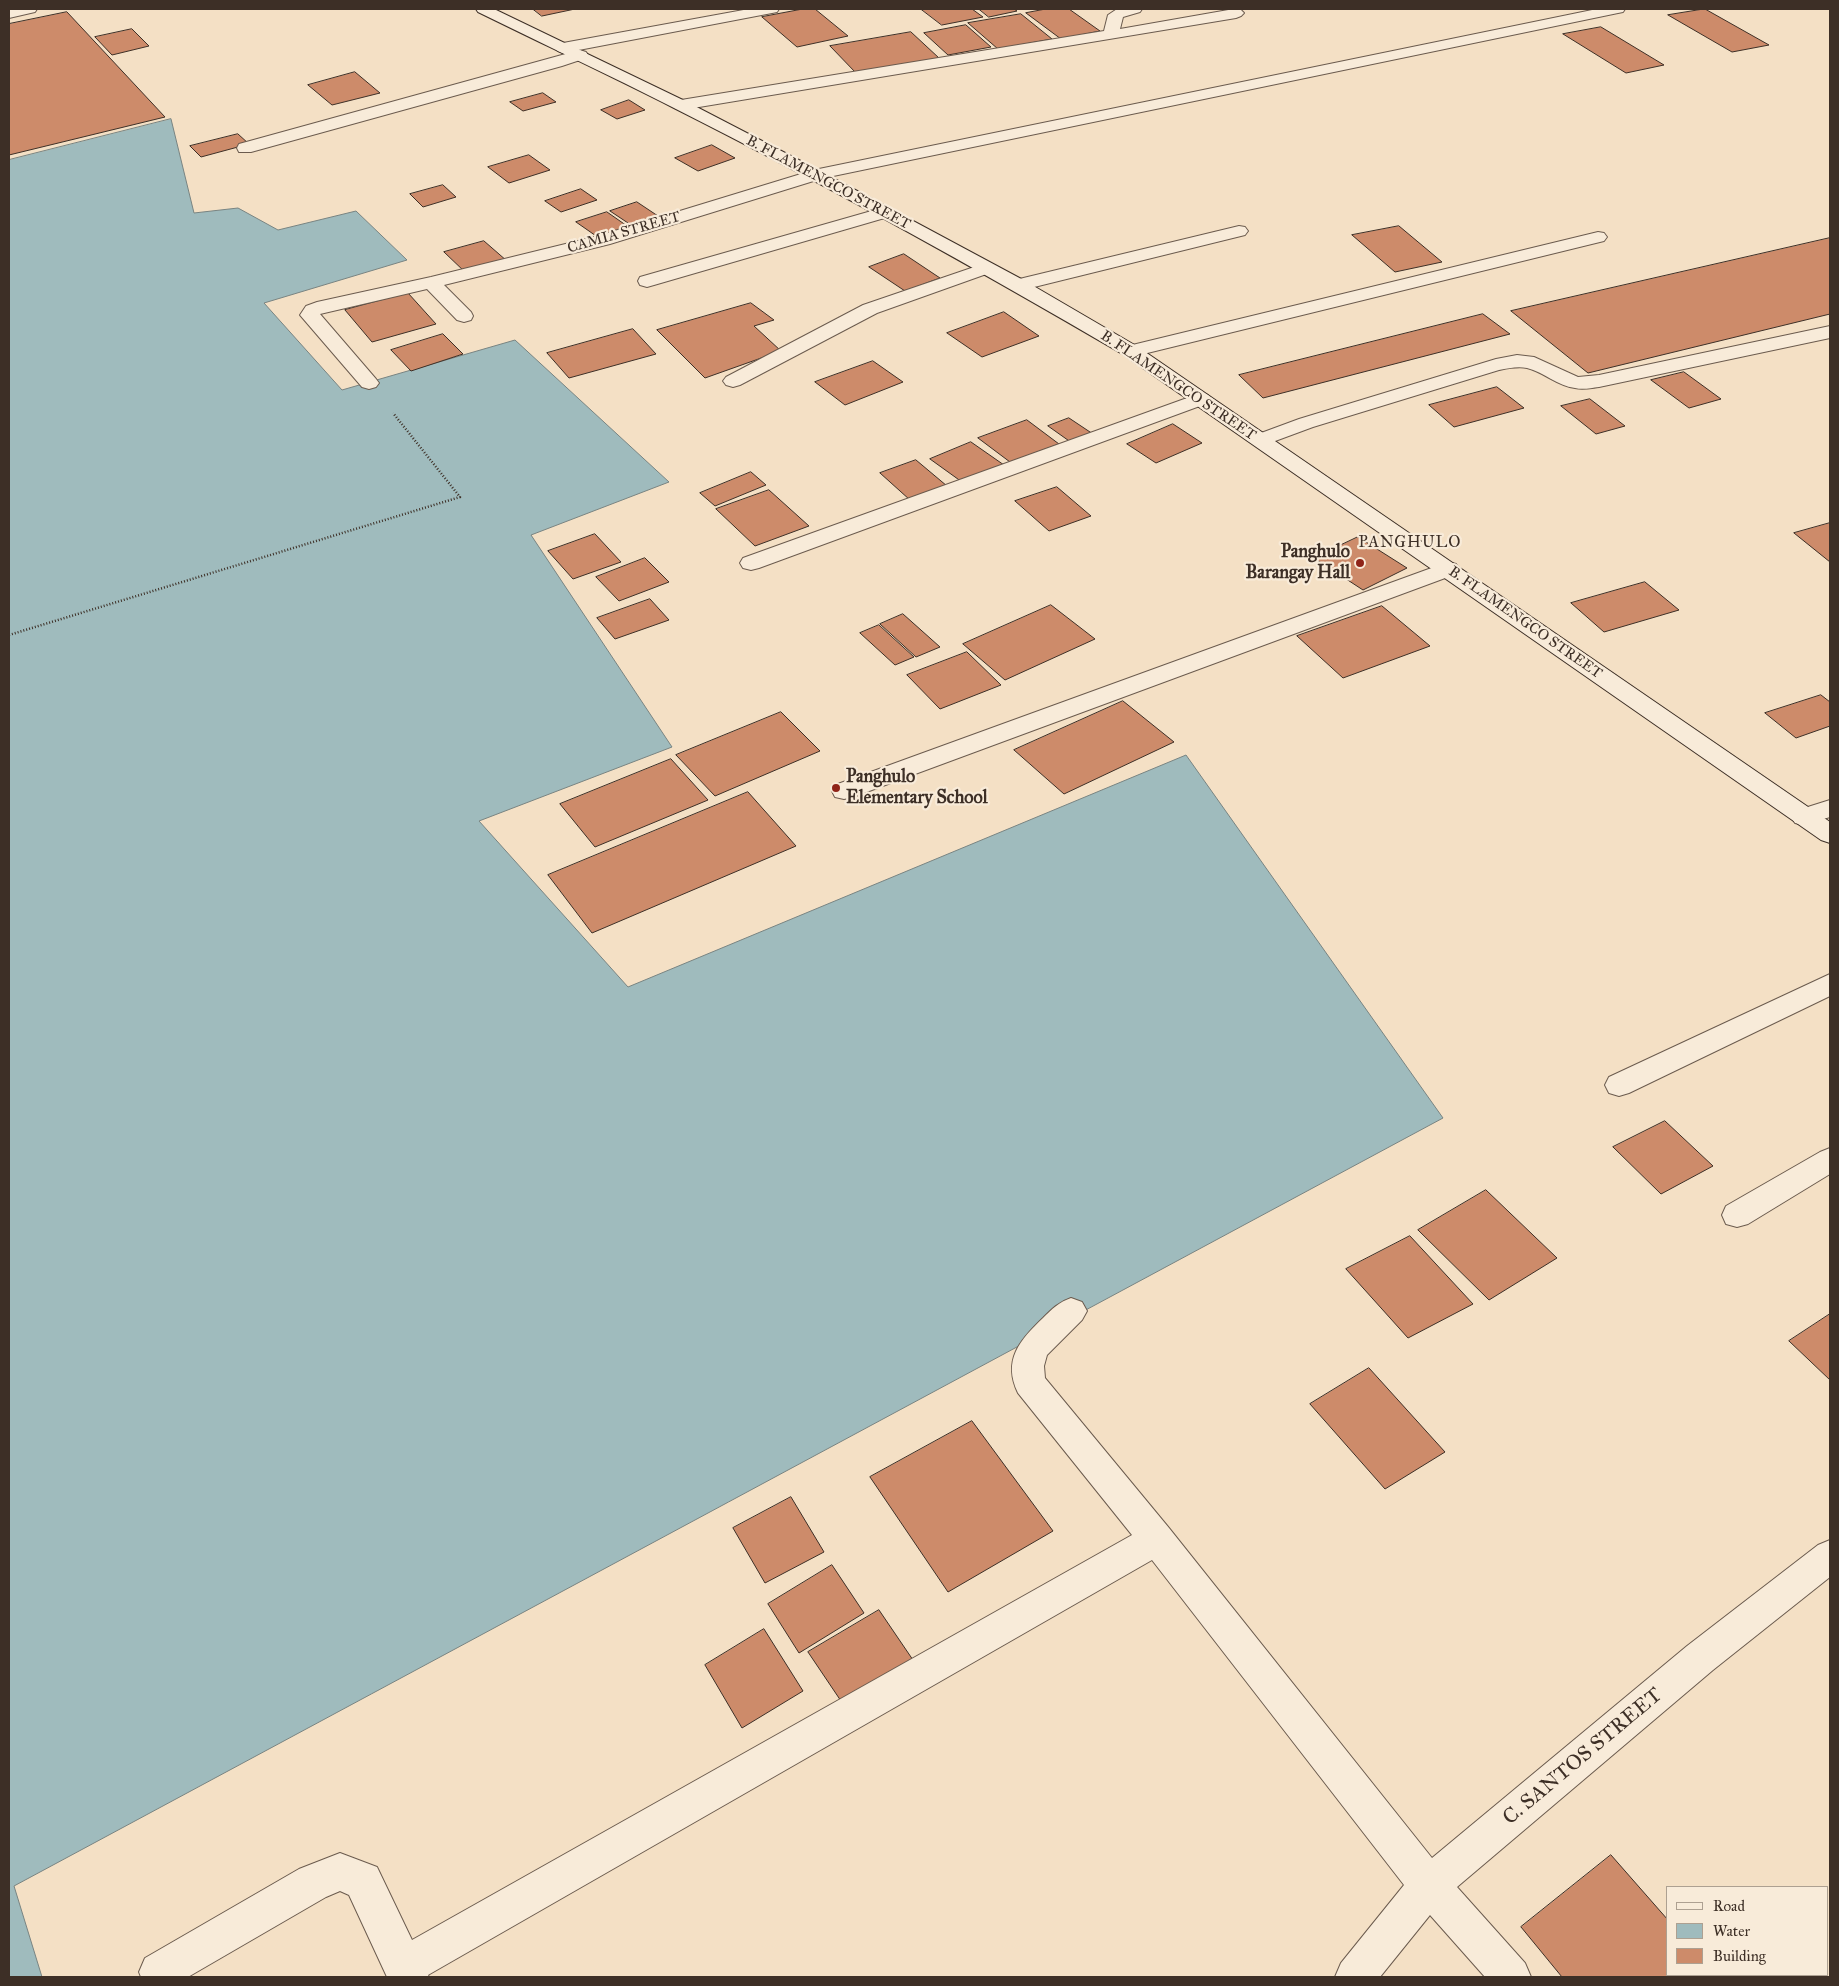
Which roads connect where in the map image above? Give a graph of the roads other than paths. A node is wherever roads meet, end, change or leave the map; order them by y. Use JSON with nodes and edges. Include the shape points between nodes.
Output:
{"nodes":[{"id":1,"x":30,"y":9,"type":"edge"},
{"id":2,"x":483,"y":9,"type":"edge"},
{"id":3,"x":772,"y":9,"type":"edge"},
{"id":4,"x":1135,"y":9,"type":"edge"},
{"id":5,"x":1618,"y":9,"type":"edge"},
{"id":6,"x":1236,"y":12,"type":"dead end"},
{"id":7,"x":9,"y":14,"type":"edge"},
{"id":8,"x":1112,"y":34,"type":"junction"},
{"id":9,"x":572,"y":52,"type":"junction"},
{"id":10,"x":681,"y":105,"type":"junction"},
{"id":11,"x":245,"y":148,"type":"dead end"},
{"id":12,"x":814,"y":175,"type":"junction"},
{"id":13,"x":882,"y":213,"type":"junction"},
{"id":14,"x":1239,"y":231,"type":"dead end"},
{"id":15,"x":1598,"y":237,"type":"dead end"},
{"id":16,"x":986,"y":268,"type":"junction"},
{"id":17,"x":647,"y":281,"type":"dead end"},
{"id":18,"x":431,"y":283,"type":"junction"},
{"id":19,"x":1018,"y":285,"type":"junction"},
{"id":20,"x":464,"y":316,"type":"dead end"},
{"id":21,"x":1830,"y":332,"type":"edge"},
{"id":22,"x":1131,"y":351,"type":"junction"},
{"id":23,"x":733,"y":381,"type":"dead end"},
{"id":24,"x":369,"y":383,"type":"road end"},
{"id":25,"x":1201,"y":399,"type":"junction"},
{"id":26,"x":1260,"y":440,"type":"junction"},
{"id":27,"x":751,"y":563,"type":"dead end"},
{"id":28,"x":1448,"y":569,"type":"junction"},
{"id":29,"x":844,"y":792,"type":"dead end"},
{"id":30,"x":1830,"y":808,"type":"edge"},
{"id":31,"x":1804,"y":817,"type":"junction"},
{"id":32,"x":1830,"y":834,"type":"edge"},
{"id":33,"x":1830,"y":984,"type":"edge"},
{"id":34,"x":1619,"y":1085,"type":"dead end"},
{"id":35,"x":1830,"y":1160,"type":"edge"},
{"id":36,"x":1737,"y":1215,"type":"dead end"},
{"id":37,"x":1071,"y":1311,"type":"dead end"},
{"id":38,"x":1157,"y":1539,"type":"junction"},
{"id":39,"x":1830,"y":1556,"type":"edge"},
{"id":40,"x":1429,"y":1885,"type":"junction"},
{"id":41,"x":159,"y":1972,"type":"dead end"},
{"id":42,"x":406,"y":1972,"type":"edge"},
{"id":43,"x":1355,"y":1977,"type":"edge"},
{"id":44,"x":1511,"y":1977,"type":"edge"}],
"edges":[{"from":1,"to":7,"type":"street"},
{"from":2,"to":9,"type":"street","name":"B. FLAMENGCO STREET"},
{"from":3,"to":9,"type":"street"},
{"from":4,"to":8,"type":"street","via":[[1116,15]]},
{"from":5,"to":12,"type":"street","name":"CAMIA STREET"},
{"from":6,"to":8,"type":"street"},
{"from":8,"to":10,"type":"street"},
{"from":9,"to":10,"type":"street","name":"B. FLAMENGCO STREET"},
{"from":9,"to":11,"type":"street","via":[[556,63]]},
{"from":10,"to":12,"type":"street","name":"B. FLAMENGCO STREET"},
{"from":12,"to":13,"type":"street","name":"B. FLAMENGCO STREET"},
{"from":12,"to":18,"type":"street","name":"CAMIA STREET","via":[[604,240]]},
{"from":13,"to":16,"type":"street","name":"B. FLAMENGCO STREET"},
{"from":13,"to":17,"type":"street"},
{"from":14,"to":19,"type":"street"},
{"from":15,"to":22,"type":"street"},
{"from":16,"to":19,"type":"street","name":"B. FLAMENGCO STREET"},
{"from":16,"to":23,"type":"street","via":[[870,309]]},
{"from":18,"to":20,"type":"street"},
{"from":18,"to":24,"type":"street","name":"CAMIA STREET","via":[[324,306],[309,315]]},
{"from":19,"to":22,"type":"street","name":"B. FLAMENGCO STREET"},
{"from":21,"to":26,"type":"street","via":[[1599,382],[1577,382],[1534,363],[1517,361],[1306,423]]},
{"from":22,"to":25,"type":"street","name":"B. FLAMENGCO STREET"},
{"from":25,"to":26,"type":"street","name":"B. FLAMENGCO STREET"},
{"from":25,"to":27,"type":"street"},
{"from":26,"to":28,"type":"street","name":"B. FLAMENGCO STREET"},
{"from":28,"to":29,"type":"street"},
{"from":28,"to":31,"type":"street","name":"B. FLAMENGCO STREET"},
{"from":30,"to":31,"type":"street"},
{"from":31,"to":32,"type":"street","name":"B. FLAMENGCO STREET"},
{"from":33,"to":34,"type":"street"},
{"from":35,"to":36,"type":"street"},
{"from":37,"to":38,"type":"street","via":[[1033,1348],[1028,1366],[1029,1383]]},
{"from":38,"to":40,"type":"street"},
{"from":38,"to":42,"type":"street"},
{"from":39,"to":40,"type":"street","name":"C. SANTOS STREET","via":[[1700,1658]]},
{"from":40,"to":43,"type":"street","name":"C. SANTOS STREET"},
{"from":40,"to":44,"type":"street"},
{"from":41,"to":42,"type":"street","via":[[313,1883],[340,1872],[363,1881]]}]}
